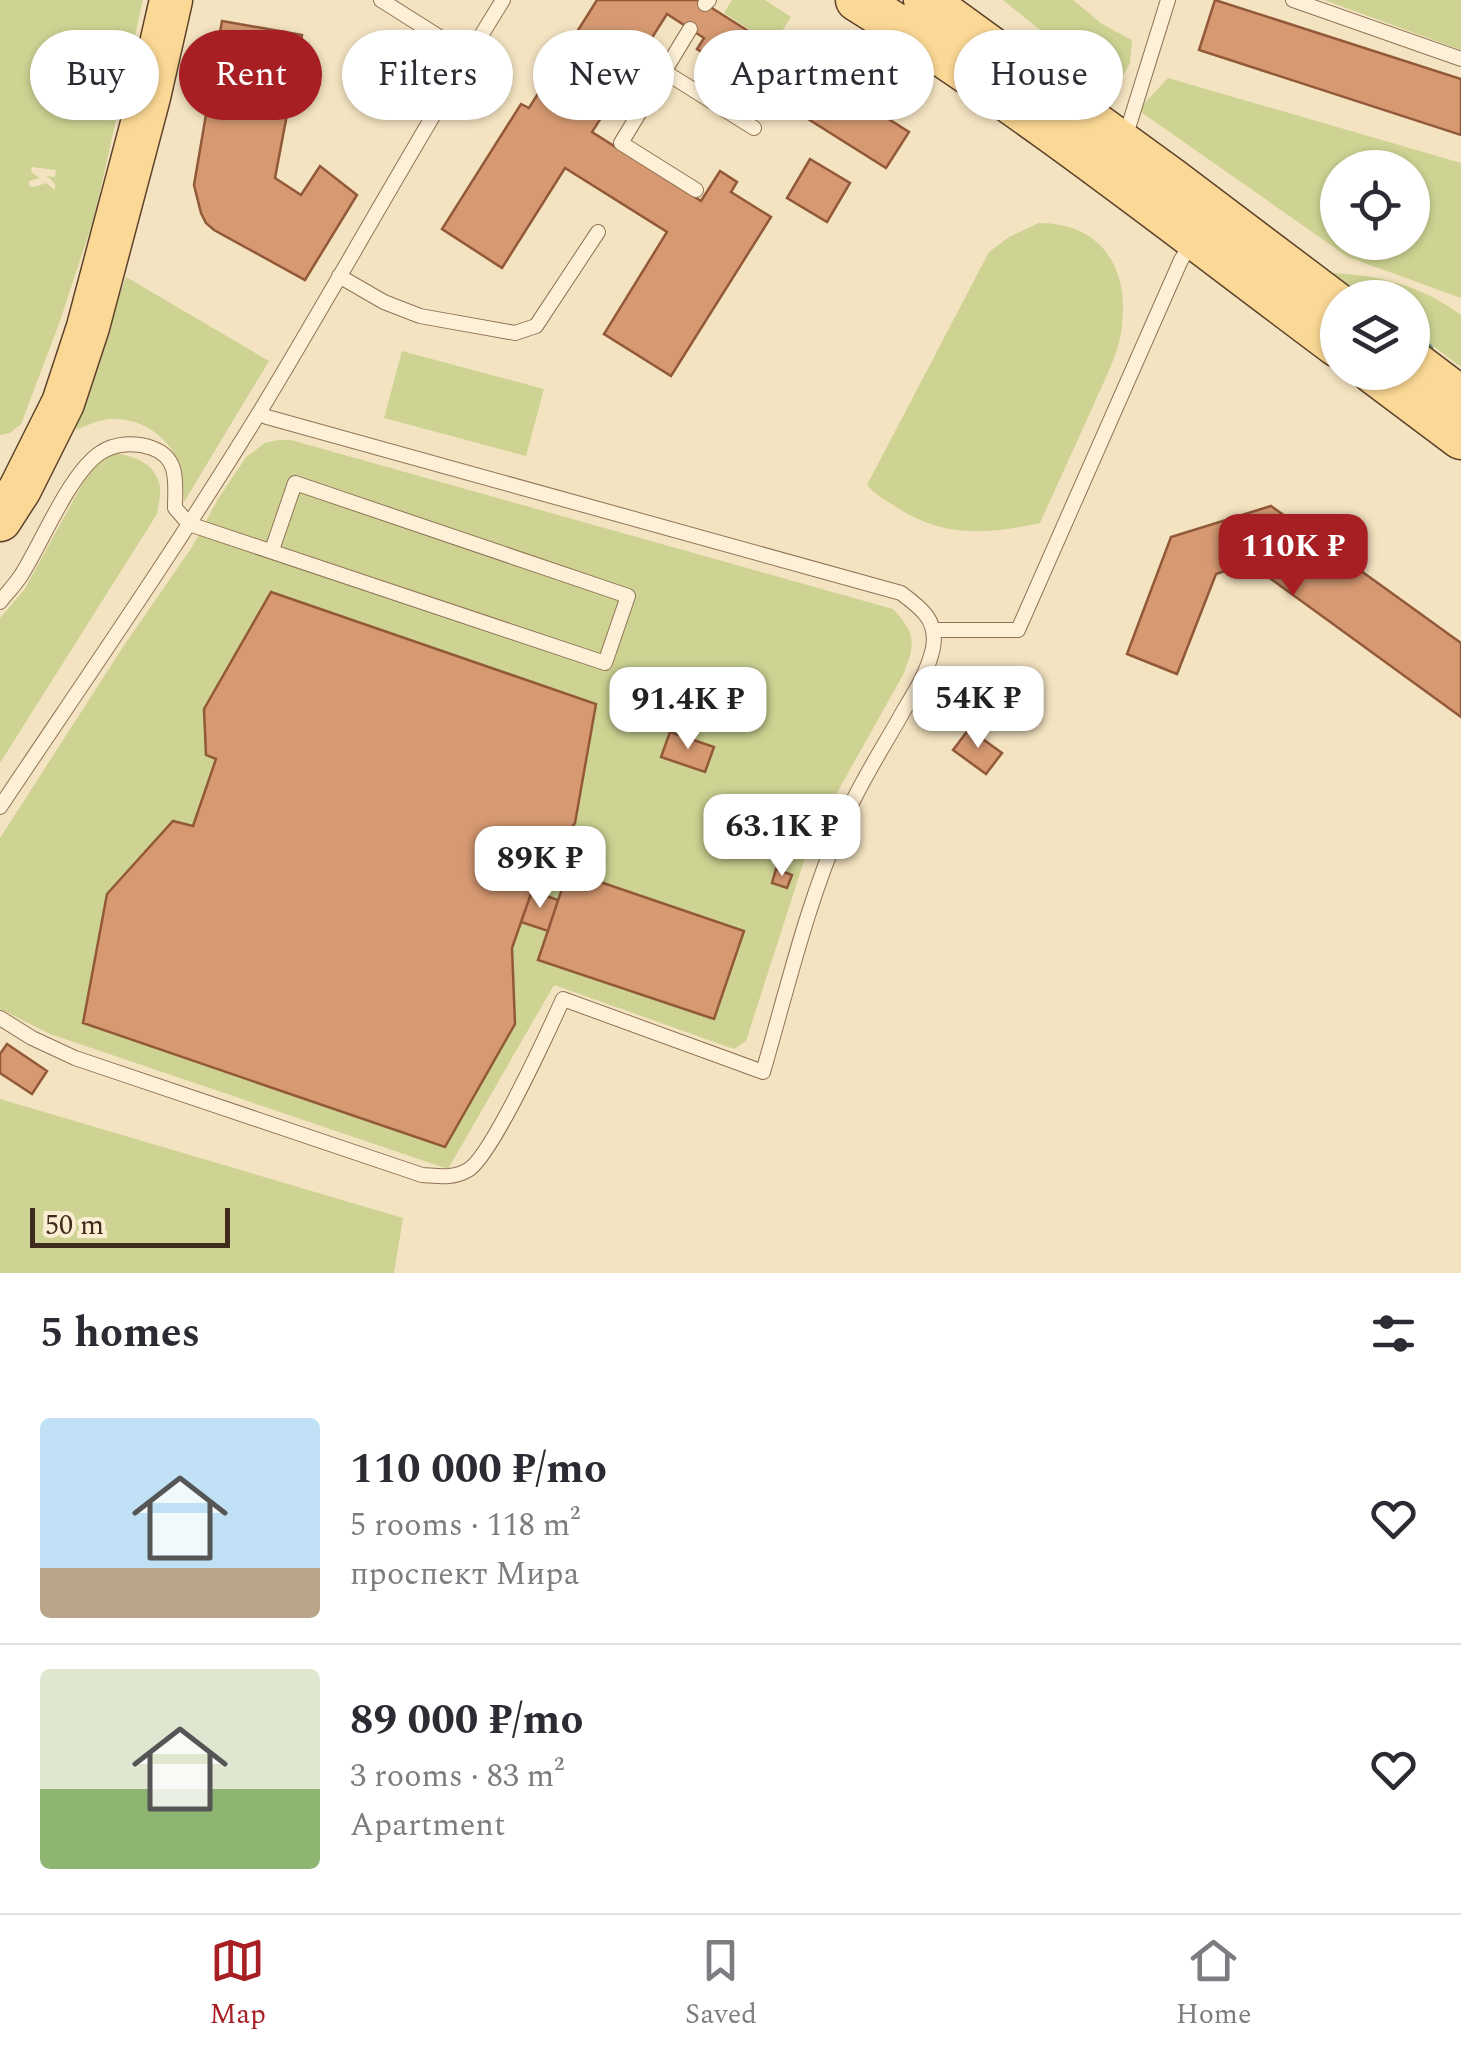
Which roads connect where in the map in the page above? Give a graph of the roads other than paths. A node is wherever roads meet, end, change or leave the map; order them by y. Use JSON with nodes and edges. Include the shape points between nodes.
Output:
{"nodes":[{"id":1,"x":155,"y":0,"type":"edge"},
{"id":2,"x":171,"y":0,"type":"edge"},
{"id":3,"x":381,"y":0,"type":"edge"},
{"id":4,"x":503,"y":0,"type":"edge"},
{"id":5,"x":857,"y":0,"type":"edge"},
{"id":6,"x":925,"y":0,"type":"edge"},
{"id":7,"x":1168,"y":0,"type":"edge"},
{"id":8,"x":1293,"y":0,"type":"edge"},
{"id":9,"x":690,"y":28,"type":"dead end"},
{"id":10,"x":428,"y":30,"type":"edge"},
{"id":11,"x":484,"y":30,"type":"edge"},
{"id":12,"x":674,"y":56,"type":"edge"},
{"id":13,"x":1461,"y":59,"type":"edge"},
{"id":14,"x":674,"y":78,"type":"edge"},
{"id":15,"x":430,"y":120,"type":"edge"},
{"id":16,"x":635,"y":120,"type":"edge"},
{"id":17,"x":754,"y":128,"type":"dead end"},
{"id":18,"x":1123,"y":144,"type":"junction"},
{"id":19,"x":696,"y":190,"type":"dead end"},
{"id":20,"x":598,"y":232,"type":"dead end"},
{"id":21,"x":1194,"y":238,"type":"junction"},
{"id":22,"x":339,"y":276,"type":"junction"},
{"id":23,"x":1320,"y":292,"type":"edge"},
{"id":24,"x":1320,"y":332,"type":"edge"},
{"id":25,"x":1430,"y":375,"type":"edge"},
{"id":26,"x":1397,"y":390,"type":"edge"},
{"id":27,"x":1461,"y":398,"type":"edge"},
{"id":28,"x":259,"y":413,"type":"junction"},
{"id":29,"x":1461,"y":438,"type":"edge"},
{"id":30,"x":0,"y":452,"type":"edge"},
{"id":31,"x":0,"y":520,"type":"edge"},
{"id":32,"x":189,"y":524,"type":"junction"},
{"id":33,"x":272,"y":550,"type":"junction"},
{"id":34,"x":0,"y":602,"type":"edge"},
{"id":35,"x":934,"y":630,"type":"junction"},
{"id":36,"x":0,"y":807,"type":"edge"},
{"id":37,"x":0,"y":1018,"type":"edge"}],
"edges":[{"from":1,"to":30,"type":"main road","via":[[73,323],[46,402],[19,446]]},
{"from":2,"to":31,"type":"main road","via":[[88,327],[63,403]]},
{"from":3,"to":10,"type":"lane"},
{"from":4,"to":11,"type":"lane"},
{"from":5,"to":21,"type":"main road"},
{"from":6,"to":18,"type":"main road"},
{"from":7,"to":18,"type":"lane"},
{"from":8,"to":13,"type":"lane"},
{"from":9,"to":12,"type":"lane"},
{"from":14,"to":17,"type":"lane"},
{"from":15,"to":22,"type":"lane"},
{"from":16,"to":19,"type":"lane","via":[[621,143]]},
{"from":18,"to":23,"type":"main road"},
{"from":20,"to":22,"type":"lane","via":[[536,326],[515,333],[420,316]]},
{"from":21,"to":24,"type":"main road"},
{"from":21,"to":35,"type":"lane","via":[[1018,630]]},
{"from":22,"to":28,"type":"lane"},
{"from":25,"to":27,"type":"main road"},
{"from":26,"to":29,"type":"main road"},
{"from":28,"to":32,"type":"lane"},
{"from":28,"to":35,"type":"lane","via":[[901,592],[925,612]]},
{"from":32,"to":33,"type":"lane"},
{"from":32,"to":34,"type":"lane","via":[[174,508],[172,462],[146,446],[112,448],[86,466]]},
{"from":32,"to":36,"type":"lane"},
{"from":33,"to":33,"type":"lane","via":[[295,483],[628,596],[605,663]]},
{"from":35,"to":37,"type":"lane","via":[[925,674],[841,826],[763,1072],[563,999],[495,1133],[472,1168],[451,1178],[422,1175],[74,1058]]}]}
